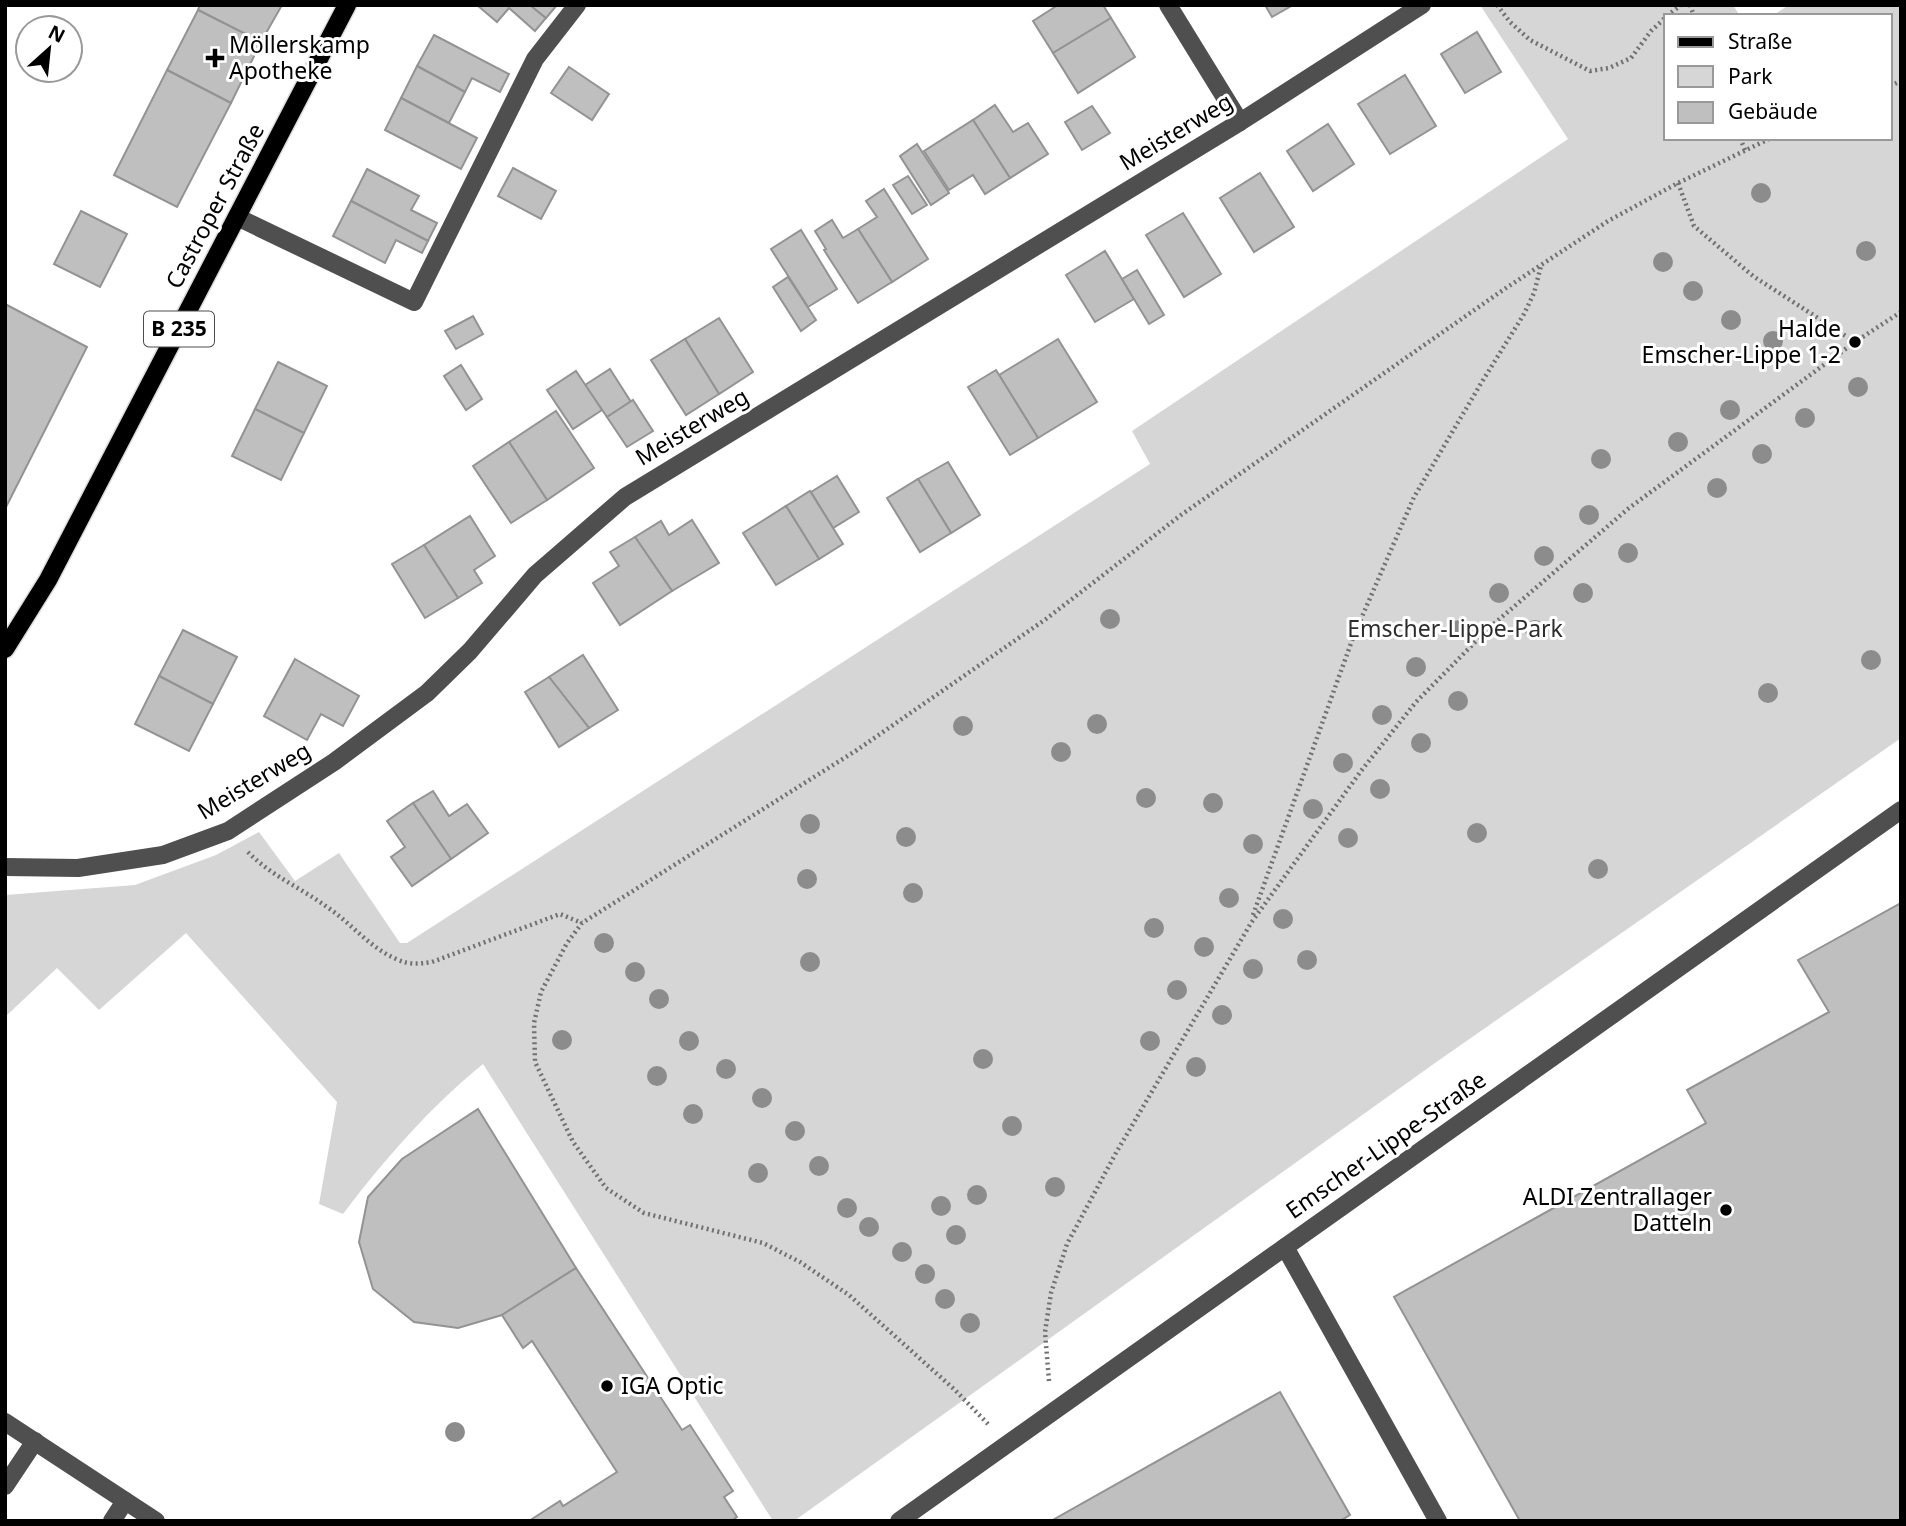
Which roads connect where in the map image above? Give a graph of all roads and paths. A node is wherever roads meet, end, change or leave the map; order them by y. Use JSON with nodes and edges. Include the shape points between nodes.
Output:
{"nodes":[{"id":1,"x":347,"y":5,"type":"edge"},
{"id":2,"x":577,"y":5,"type":"edge"},
{"id":3,"x":1168,"y":5,"type":"edge"},
{"id":4,"x":1422,"y":5,"type":"edge"},
{"id":5,"x":1497,"y":5,"type":"edge"},
{"id":6,"x":1664,"y":19,"type":"edge"},
{"id":7,"x":1240,"y":122,"type":"junction"},
{"id":8,"x":1741,"y":140,"type":"edge"},
{"id":9,"x":1767,"y":140,"type":"edge"},
{"id":10,"x":1745,"y":150,"type":"junction"},
{"id":11,"x":1678,"y":183,"type":"junction"},
{"id":12,"x":237,"y":216,"type":"junction"},
{"id":13,"x":1541,"y":265,"type":"junction"},
{"id":14,"x":1901,"y":312,"type":"edge"},
{"id":15,"x":1855,"y":342,"type":"junction"},
{"id":16,"x":5,"y":649,"type":"edge"},
{"id":17,"x":1901,"y":810,"type":"edge"},
{"id":18,"x":228,"y":831,"type":"junction"},
{"id":19,"x":5,"y":867,"type":"edge"},
{"id":20,"x":1251,"y":922,"type":"junction"},
{"id":21,"x":582,"y":923,"type":"junction"},
{"id":22,"x":1285,"y":1247,"type":"junction"},
{"id":23,"x":1052,"y":1412,"type":"junction"},
{"id":24,"x":5,"y":1422,"type":"edge"},
{"id":25,"x":35,"y":1441,"type":"junction"},
{"id":26,"x":1009,"y":1444,"type":"junction"},
{"id":27,"x":5,"y":1486,"type":"edge"},
{"id":28,"x":125,"y":1500,"type":"junction"},
{"id":29,"x":113,"y":1521,"type":"edge"},
{"id":30,"x":156,"y":1521,"type":"edge"},
{"id":31,"x":899,"y":1521,"type":"edge"},
{"id":32,"x":1438,"y":1521,"type":"edge"}],
"edges":[{"from":1,"to":12,"type":"main road","name":"Castroper Straße","number":"B 235"},
{"from":2,"to":12,"type":"street","via":[[535,59],[414,302]]},
{"from":3,"to":7,"type":"street"},
{"from":4,"to":7,"type":"street","name":"Meisterweg"},
{"from":5,"to":6,"type":"path","via":[[1530,40],[1590,71],[1632,58]]},
{"from":7,"to":18,"type":"street","name":"Meisterweg","via":[[625,497],[535,575],[470,651],[427,692],[334,762]]},
{"from":8,"to":10,"type":"path"},
{"from":9,"to":10,"type":"path"},
{"from":10,"to":11,"type":"path"},
{"from":11,"to":13,"type":"path"},
{"from":11,"to":15,"type":"path","via":[[1694,226],[1753,275]]},
{"from":12,"to":16,"type":"main road","name":"Castroper Straße","number":"B 235","via":[[48,580]]},
{"from":13,"to":20,"type":"path","via":[[1524,314],[1409,510],[1354,635]]},
{"from":13,"to":21,"type":"path","via":[[1192,507],[1046,619],[857,750]]},
{"from":14,"to":15,"type":"path"},
{"from":15,"to":20,"type":"path","via":[[1629,508],[1489,628],[1416,702]]},
{"from":17,"to":22,"type":"street","name":"Emscher-Lippe-Straße"},
{"from":18,"to":19,"type":"street","name":"Meisterweg","via":[[163,855],[78,868]]},
{"from":18,"to":21,"type":"path","via":[[259,863],[329,907],[377,948],[412,964],[432,962],[560,914]]},
{"from":20,"to":23,"type":"path","via":[[1067,1244],[1051,1293],[1045,1332]]},
{"from":21,"to":26,"type":"path","via":[[541,992],[534,1023],[536,1062],[573,1142],[606,1188],[644,1213],[763,1243],[800,1262],[849,1295]]},
{"from":22,"to":23,"type":"street","name":"Emscher-Lippe-Straße"},
{"from":22,"to":32,"type":"street"},
{"from":23,"to":26,"type":"street","name":"Emscher-Lippe-Straße"},
{"from":24,"to":25,"type":"street"},
{"from":25,"to":27,"type":"street"},
{"from":25,"to":28,"type":"street"},
{"from":26,"to":31,"type":"street","name":"Emscher-Lippe-Straße"},
{"from":28,"to":29,"type":"street"},
{"from":28,"to":30,"type":"street"}]}
